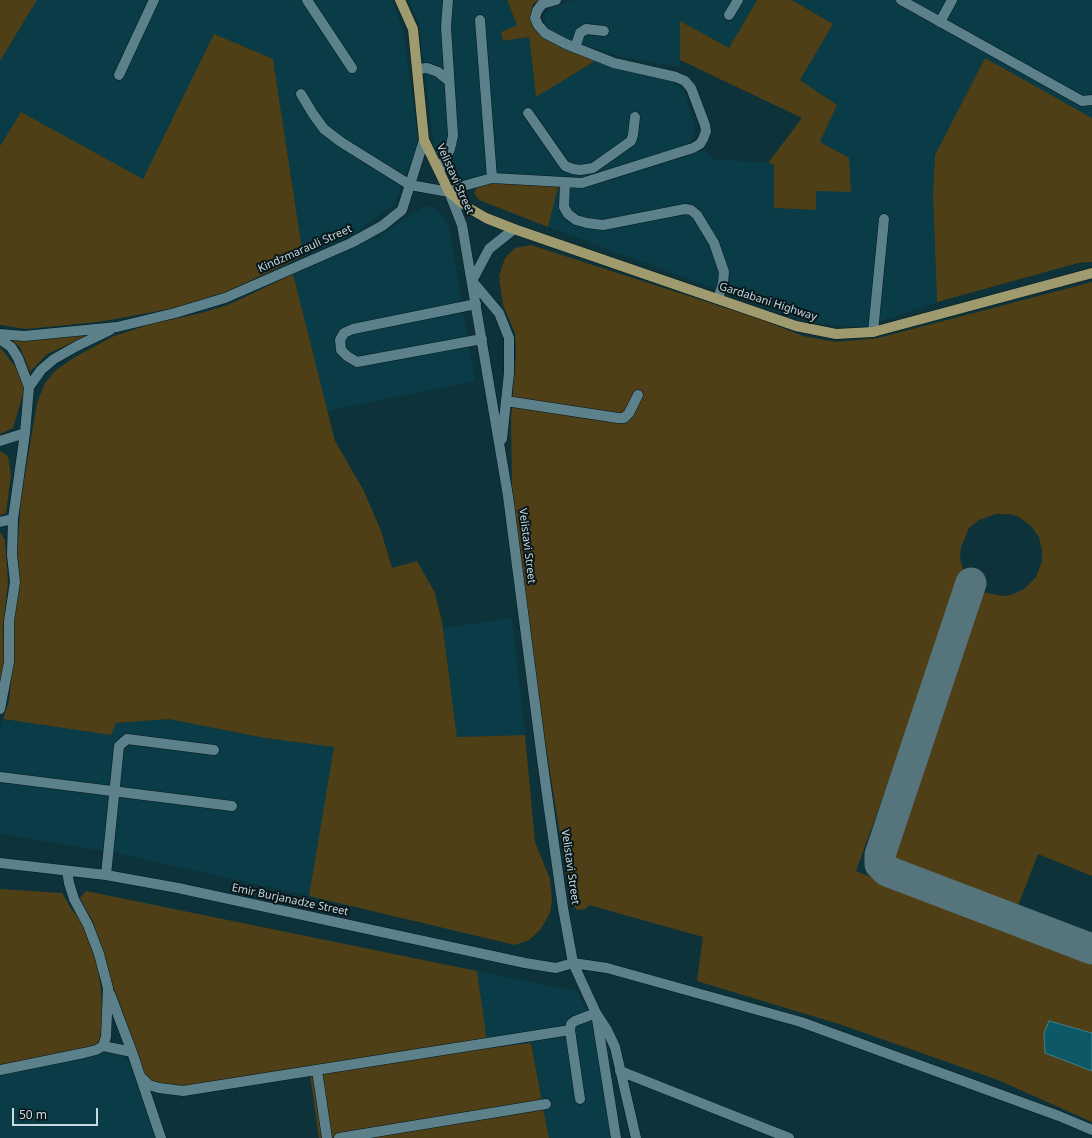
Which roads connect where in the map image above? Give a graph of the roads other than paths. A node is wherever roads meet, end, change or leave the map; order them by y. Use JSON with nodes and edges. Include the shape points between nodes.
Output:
{"nodes":[{"id":1,"x":154,"y":0,"type":"edge"},
{"id":2,"x":307,"y":0,"type":"edge"},
{"id":3,"x":400,"y":0,"type":"edge"},
{"id":4,"x":448,"y":0,"type":"edge"},
{"id":5,"x":556,"y":0,"type":"edge"},
{"id":6,"x":738,"y":0,"type":"edge"},
{"id":7,"x":901,"y":0,"type":"edge"},
{"id":8,"x":952,"y":0,"type":"edge"},
{"id":9,"x":729,"y":16,"type":"dead end"},
{"id":10,"x":480,"y":20,"type":"dead end"},
{"id":11,"x":940,"y":22,"type":"junction"},
{"id":12,"x":604,"y":31,"type":"dead end"},
{"id":13,"x":575,"y":48,"type":"junction"},
{"id":14,"x":352,"y":68,"type":"dead end"},
{"id":15,"x":418,"y":70,"type":"junction"},
{"id":16,"x":120,"y":75,"type":"dead end"},
{"id":17,"x":448,"y":80,"type":"junction"},
{"id":18,"x":301,"y":94,"type":"dead end"},
{"id":19,"x":1092,"y":100,"type":"edge"},
{"id":20,"x":528,"y":113,"type":"dead end"},
{"id":21,"x":635,"y":117,"type":"dead end"},
{"id":22,"x":424,"y":140,"type":"junction"},
{"id":23,"x":610,"y":157,"type":"junction"},
{"id":24,"x":439,"y":171,"type":"junction"},
{"id":25,"x":620,"y":171,"type":"junction"},
{"id":26,"x":492,"y":178,"type":"junction"},
{"id":27,"x":565,"y":183,"type":"junction"},
{"id":28,"x":410,"y":185,"type":"junction"},
{"id":29,"x":450,"y":192,"type":"junction"},
{"id":30,"x":884,"y":219,"type":"dead end"},
{"id":31,"x":514,"y":229,"type":"junction"},
{"id":32,"x":1092,"y":273,"type":"edge"},
{"id":33,"x":472,"y":282,"type":"junction"},
{"id":34,"x":718,"y":299,"type":"junction"},
{"id":35,"x":476,"y":304,"type":"junction"},
{"id":36,"x":117,"y":327,"type":"junction"},
{"id":37,"x":874,"y":332,"type":"junction"},
{"id":38,"x":0,"y":334,"type":"edge"},
{"id":39,"x":0,"y":339,"type":"edge"},
{"id":40,"x":482,"y":339,"type":"junction"},
{"id":41,"x":29,"y":386,"type":"junction"},
{"id":42,"x":638,"y":395,"type":"dead end"},
{"id":43,"x":506,"y":401,"type":"junction"},
{"id":44,"x":25,"y":433,"type":"junction"},
{"id":45,"x":0,"y":441,"type":"edge"},
{"id":46,"x":501,"y":453,"type":"junction"},
{"id":47,"x":13,"y":519,"type":"junction"},
{"id":48,"x":0,"y":522,"type":"edge"},
{"id":49,"x":0,"y":709,"type":"edge"},
{"id":50,"x":214,"y":750,"type":"dead end"},
{"id":51,"x":0,"y":777,"type":"edge"},
{"id":52,"x":115,"y":792,"type":"junction"},
{"id":53,"x":232,"y":806,"type":"dead end"},
{"id":54,"x":0,"y":863,"type":"edge"},
{"id":55,"x":68,"y":871,"type":"junction"},
{"id":56,"x":106,"y":875,"type":"junction"},
{"id":57,"x":573,"y":963,"type":"junction"},
{"id":58,"x":108,"y":988,"type":"junction"},
{"id":59,"x":596,"y":1013,"type":"junction"},
{"id":60,"x":570,"y":1030,"type":"junction"},
{"id":61,"x":103,"y":1046,"type":"junction"},
{"id":62,"x":132,"y":1052,"type":"junction"},
{"id":63,"x":0,"y":1070,"type":"edge"},
{"id":64,"x":317,"y":1070,"type":"junction"},
{"id":65,"x":620,"y":1071,"type":"junction"},
{"id":66,"x":141,"y":1077,"type":"junction"},
{"id":67,"x":580,"y":1099,"type":"dead end"},
{"id":68,"x":546,"y":1104,"type":"dead end"},
{"id":69,"x":1092,"y":1130,"type":"edge"},
{"id":70,"x":161,"y":1138,"type":"edge"},
{"id":71,"x":327,"y":1138,"type":"edge"},
{"id":72,"x":339,"y":1138,"type":"edge"},
{"id":73,"x":616,"y":1138,"type":"edge"},
{"id":74,"x":636,"y":1138,"type":"edge"},
{"id":75,"x":789,"y":1138,"type":"edge"}],
"edges":[{"from":1,"to":16,"type":"street"},
{"from":2,"to":14,"type":"street"},
{"from":3,"to":15,"type":"main road","name":"Kindzmarauli Street","via":[[413,29]]},
{"from":4,"to":17,"type":"street"},
{"from":5,"to":13,"type":"street","via":[[542,4],[535,18],[545,33]]},
{"from":6,"to":9,"type":"street"},
{"from":7,"to":11,"type":"street"},
{"from":8,"to":11,"type":"street"},
{"from":10,"to":26,"type":"street"},
{"from":11,"to":19,"type":"street","via":[[1082,101]]},
{"from":12,"to":13,"type":"street","via":[[586,29],[580,33]]},
{"from":13,"to":25,"type":"street","via":[[614,63],[685,81],[691,88],[705,125],[703,139],[693,148]]},
{"from":15,"to":17,"type":"street","via":[[427,68]]},
{"from":15,"to":22,"type":"main road","name":"Kindzmarauli Street"},
{"from":17,"to":24,"type":"street","via":[[453,136],[450,149]]},
{"from":18,"to":28,"type":"street","via":[[324,129],[340,142]]},
{"from":20,"to":23,"type":"street","via":[[565,166],[573,169],[594,168]]},
{"from":21,"to":23,"type":"street","via":[[631,141]]},
{"from":22,"to":24,"type":"main road","name":"Velistavi Street"},
{"from":22,"to":28,"type":"street","name":"Kindzmarauli Street"},
{"from":23,"to":25,"type":"street"},
{"from":24,"to":29,"type":"main road","name":"Velistavi Street"},
{"from":25,"to":27,"type":"street","via":[[582,183]]},
{"from":26,"to":27,"type":"street"},
{"from":26,"to":29,"type":"street"},
{"from":27,"to":34,"type":"street","via":[[564,207],[576,220],[587,223],[603,226],[685,209],[691,210],[697,215],[714,243],[724,272]]},
{"from":28,"to":29,"type":"street"},
{"from":28,"to":36,"type":"street","name":"Kindzmarauli Street","via":[[402,210],[382,226],[351,243],[225,298]]},
{"from":29,"to":31,"type":"main road","name":"Gardabani Highway","via":[[467,207],[486,218]]},
{"from":29,"to":33,"type":"street","name":"Velistavi Street","via":[[462,225]]},
{"from":30,"to":37,"type":"street"},
{"from":31,"to":33,"type":"street","via":[[489,249]]},
{"from":31,"to":34,"type":"main road","name":"Gardabani Highway"},
{"from":32,"to":37,"type":"main road","name":"Gardabani Highway"},
{"from":33,"to":35,"type":"street","name":"Velistavi Street"},
{"from":33,"to":43,"type":"street","via":[[499,313],[509,338]]},
{"from":34,"to":37,"type":"main road","name":"Gardabani Highway","via":[[796,326],[836,334]]},
{"from":35,"to":40,"type":"street","name":"Velistavi Street"},
{"from":35,"to":40,"type":"street","via":[[353,329],[344,333],[340,340],[341,350],[357,362]]},
{"from":36,"to":38,"type":"street","name":"Kindzmarauli Street","via":[[24,336]]},
{"from":36,"to":41,"type":"street","via":[[54,359],[41,370]]},
{"from":39,"to":41,"type":"street","via":[[11,347],[18,358]]},
{"from":40,"to":46,"type":"street","name":"Velistavi Street"},
{"from":41,"to":44,"type":"street"},
{"from":42,"to":43,"type":"street","via":[[624,418]]},
{"from":43,"to":46,"type":"street"},
{"from":44,"to":45,"type":"street"},
{"from":44,"to":47,"type":"street"},
{"from":46,"to":57,"type":"street","name":"Velistavi Street","via":[[563,908]]},
{"from":47,"to":48,"type":"street"},
{"from":47,"to":49,"type":"street","via":[[12,555],[15,582],[9,620],[9,662]]},
{"from":50,"to":52,"type":"street","via":[[127,739],[119,746]]},
{"from":51,"to":52,"type":"street"},
{"from":52,"to":53,"type":"street"},
{"from":52,"to":56,"type":"street"},
{"from":54,"to":55,"type":"street","name":"Emir Burjanadze Street"},
{"from":55,"to":56,"type":"street","name":"Emir Burjanadze Street"},
{"from":55,"to":58,"type":"street","via":[[74,899],[88,924]]},
{"from":56,"to":57,"type":"street","name":"Emir Burjanadze Street","via":[[178,888],[525,963],[556,968]]},
{"from":57,"to":59,"type":"street","name":"Velistavi Street"},
{"from":57,"to":69,"type":"street","via":[[607,968],[801,1022]]},
{"from":58,"to":61,"type":"street"},
{"from":58,"to":62,"type":"street"},
{"from":59,"to":60,"type":"street","via":[[575,1020]]},
{"from":59,"to":65,"type":"street","via":[[607,1030]]},
{"from":59,"to":73,"type":"street"},
{"from":60,"to":64,"type":"street"},
{"from":60,"to":67,"type":"street"},
{"from":61,"to":62,"type":"street"},
{"from":61,"to":63,"type":"street","via":[[84,1053]]},
{"from":62,"to":66,"type":"street"},
{"from":64,"to":66,"type":"street","via":[[183,1091],[159,1088]]},
{"from":64,"to":71,"type":"street"},
{"from":65,"to":74,"type":"street"},
{"from":65,"to":75,"type":"street"},
{"from":66,"to":70,"type":"street"},
{"from":68,"to":72,"type":"street"}]}
